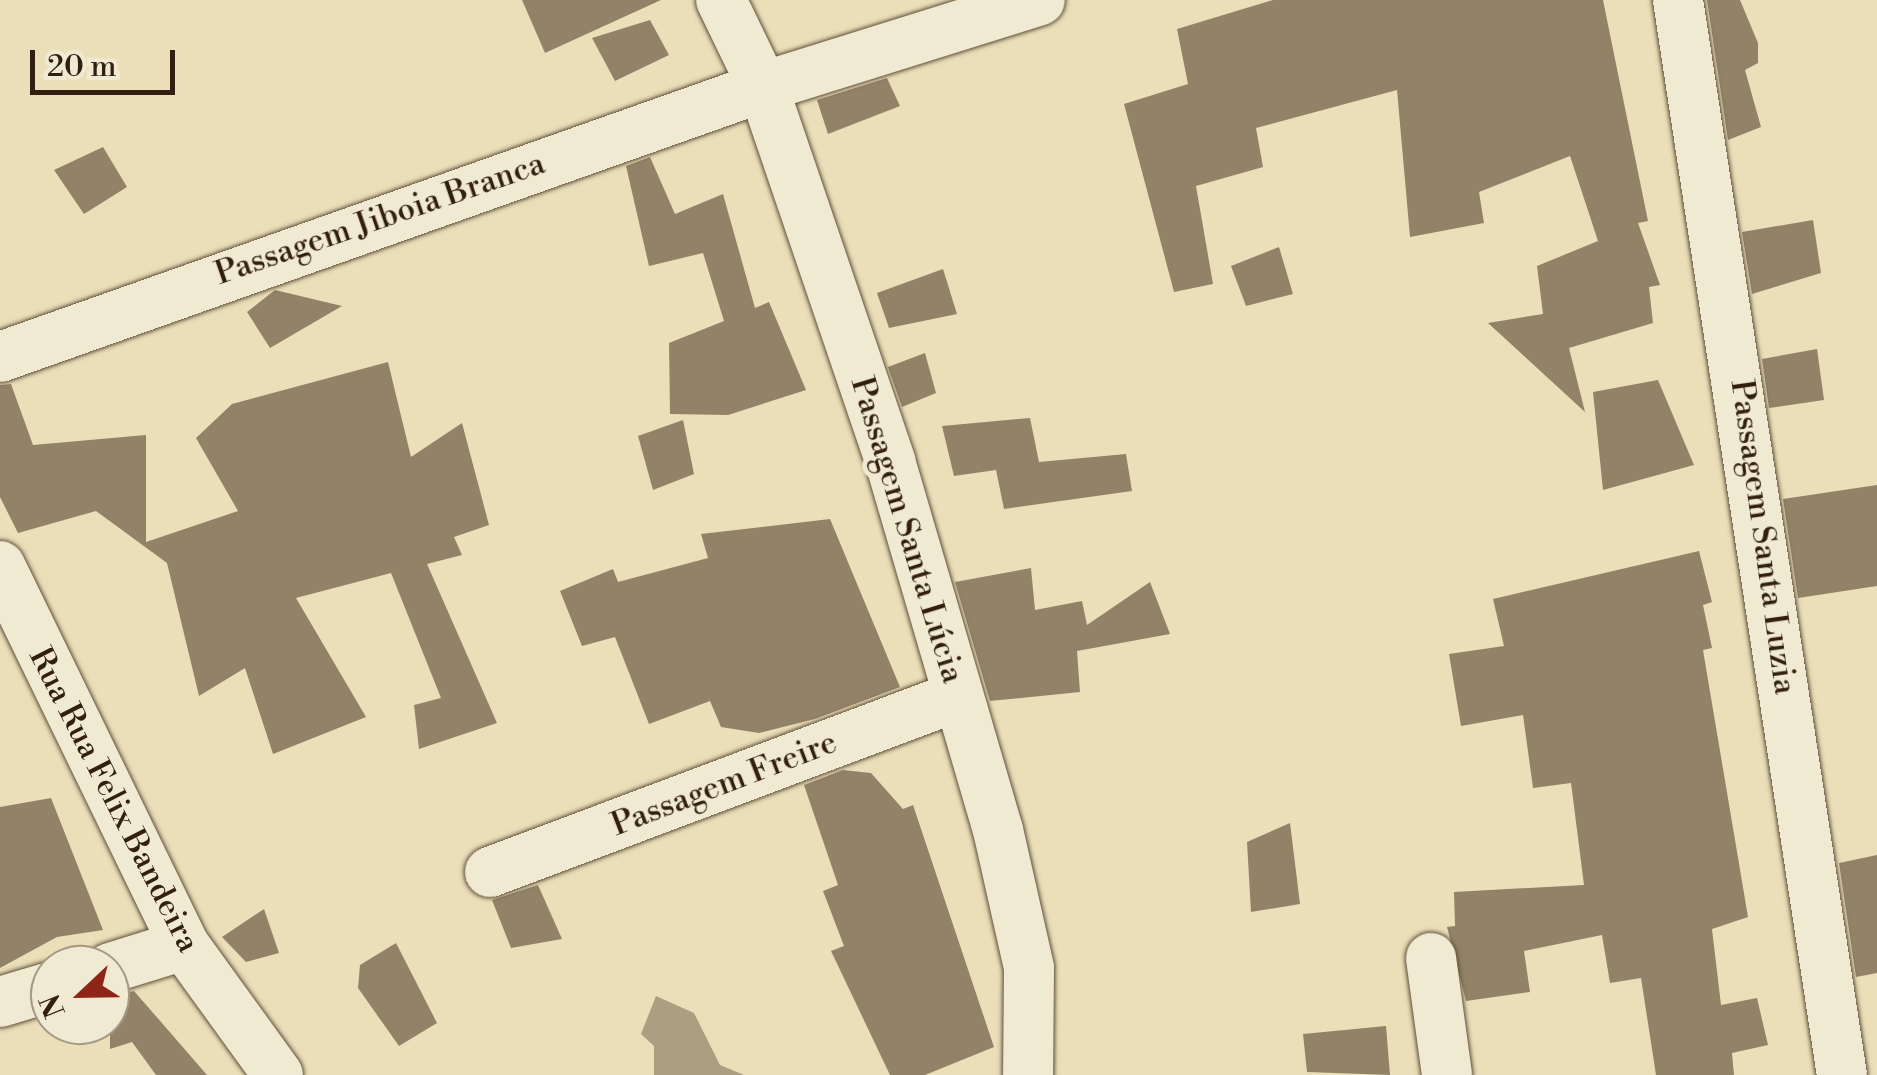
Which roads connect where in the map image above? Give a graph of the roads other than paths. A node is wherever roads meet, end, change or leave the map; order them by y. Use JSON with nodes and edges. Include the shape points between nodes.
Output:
{"nodes":[{"id":1,"x":721,"y":0,"type":"edge"},
{"id":2,"x":1040,"y":0,"type":"edge"},
{"id":3,"x":1678,"y":0,"type":"edge"},
{"id":4,"x":763,"y":87,"type":"junction"},
{"id":5,"x":0,"y":357,"type":"edge"},
{"id":6,"x":0,"y":566,"type":"edge"},
{"id":7,"x":10,"y":616,"type":"edge"},
{"id":8,"x":958,"y":696,"type":"junction"},
{"id":9,"x":490,"y":872,"type":"dead end"},
{"id":10,"x":184,"y":945,"type":"junction"},
{"id":11,"x":1431,"y":958,"type":"dead end"},
{"id":12,"x":130,"y":962,"type":"edge"},
{"id":13,"x":30,"y":993,"type":"edge"},
{"id":14,"x":0,"y":1002,"type":"edge"},
{"id":15,"x":278,"y":1075,"type":"edge"},
{"id":16,"x":1028,"y":1075,"type":"edge"},
{"id":17,"x":1447,"y":1075,"type":"edge"},
{"id":18,"x":1842,"y":1075,"type":"edge"}],
"edges":[{"from":1,"to":4,"type":"street","name":"Passagem Santa Lúcia"},
{"from":2,"to":4,"type":"street","name":"Passagem Jiboia Branca"},
{"from":3,"to":18,"type":"street","name":"Passagem Santa Luzia"},
{"from":4,"to":5,"type":"street","name":"Passagem Jiboia Branca"},
{"from":4,"to":8,"type":"street","name":"Passagem Santa Lúcia","via":[[890,460]]},
{"from":6,"to":7,"type":"street","name":"Rua Rua Felix Bandeira"},
{"from":7,"to":10,"type":"street","name":"Rua Rua Felix Bandeira"},
{"from":8,"to":9,"type":"street","name":"Passagem Freire"},
{"from":8,"to":16,"type":"street","name":"Passagem Santa Lúcia","via":[[1029,968]]},
{"from":10,"to":12,"type":"street"},
{"from":10,"to":15,"type":"street","name":"Rua Rua Felix Bandeira"},
{"from":11,"to":17,"type":"street"},
{"from":13,"to":14,"type":"street"}]}
